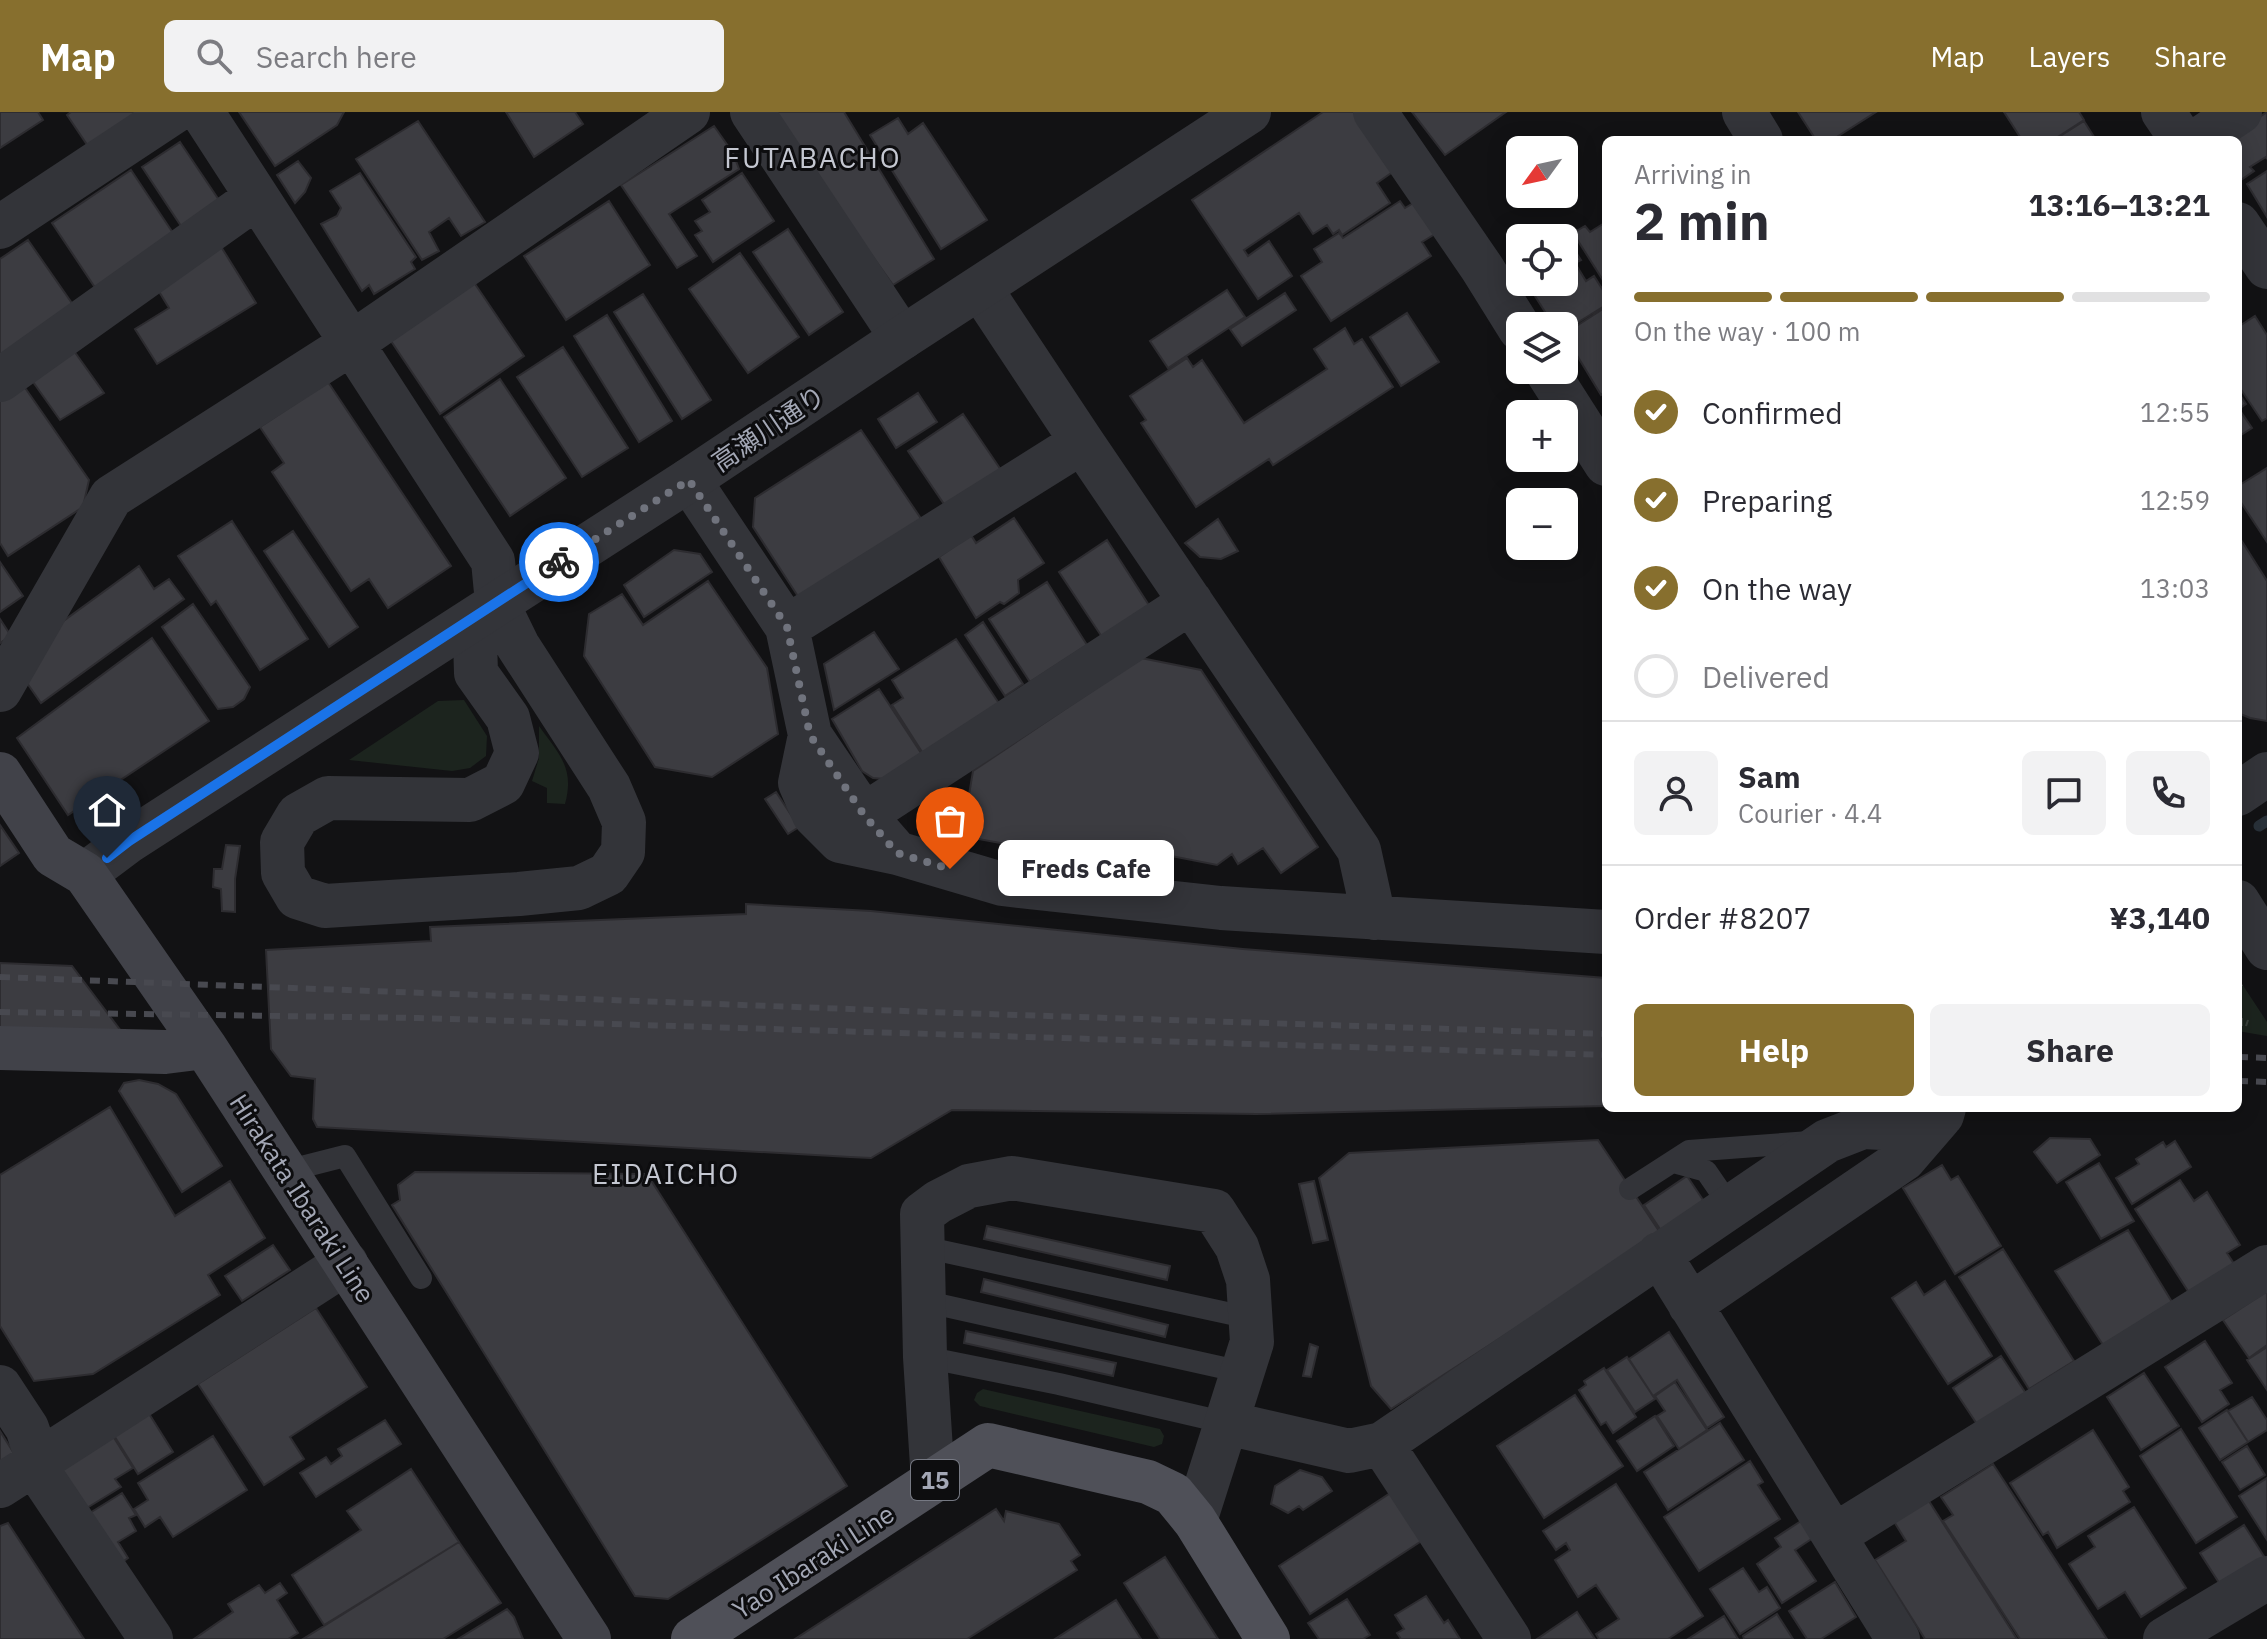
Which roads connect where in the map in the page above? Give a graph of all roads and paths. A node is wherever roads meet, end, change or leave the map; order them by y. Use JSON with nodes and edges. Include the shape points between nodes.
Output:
{"nodes":[{"id":1,"x":174,"y":112,"type":"edge"},
{"id":2,"x":202,"y":112,"type":"edge"},
{"id":3,"x":688,"y":112,"type":"edge"},
{"id":4,"x":752,"y":112,"type":"edge"},
{"id":5,"x":1249,"y":112,"type":"edge"},
{"id":6,"x":1375,"y":112,"type":"edge"},
{"id":7,"x":1744,"y":112,"type":"edge"},
{"id":8,"x":2163,"y":112,"type":"edge"},
{"id":9,"x":2240,"y":112,"type":"edge"},
{"id":10,"x":1759,"y":136,"type":"edge"},
{"id":11,"x":2179,"y":136,"type":"edge"},
{"id":12,"x":2204,"y":136,"type":"edge"},
{"id":13,"x":257,"y":197,"type":"junction"},
{"id":14,"x":0,"y":227,"type":"edge"},
{"id":15,"x":2242,"y":230,"type":"edge"},
{"id":16,"x":2267,"y":267,"type":"edge"},
{"id":17,"x":980,"y":288,"type":"junction"},
{"id":18,"x":1509,"y":312,"type":"edge"},
{"id":19,"x":902,"y":338,"type":"junction"},
{"id":20,"x":352,"y":343,"type":"junction"},
{"id":21,"x":0,"y":380,"type":"edge"},
{"id":22,"x":1555,"y":384,"type":"edge"},
{"id":23,"x":1082,"y":442,"type":"junction"},
{"id":24,"x":1602,"y":458,"type":"edge"},
{"id":25,"x":689,"y":480,"type":"junction"},
{"id":26,"x":1191,"y":602,"type":"junction"},
{"id":27,"x":497,"y":603,"type":"junction"},
{"id":28,"x":787,"y":627,"type":"junction"},
{"id":29,"x":0,"y":690,"type":"edge"},
{"id":30,"x":810,"y":735,"type":"junction"},
{"id":31,"x":0,"y":774,"type":"edge"},
{"id":32,"x":2267,"y":774,"type":"edge"},
{"id":33,"x":2242,"y":791,"type":"edge"},
{"id":34,"x":864,"y":815,"type":"junction"},
{"id":35,"x":897,"y":853,"type":"junction"},
{"id":36,"x":85,"y":874,"type":"junction"},
{"id":37,"x":2242,"y":908,"type":"edge"},
{"id":38,"x":1374,"y":918,"type":"junction"},
{"id":39,"x":1602,"y":932,"type":"edge"},
{"id":40,"x":2267,"y":948,"type":"edge"},
{"id":41,"x":205,"y":1047,"type":"junction"},
{"id":42,"x":0,"y":1048,"type":"edge"},
{"id":43,"x":1943,"y":1112,"type":"edge"},
{"id":44,"x":1827,"y":1141,"type":"junction"},
{"id":45,"x":1673,"y":1162,"type":"junction"},
{"id":46,"x":286,"y":1171,"type":"junction"},
{"id":47,"x":1630,"y":1189,"type":"dead end"},
{"id":48,"x":1730,"y":1206,"type":"junction"},
{"id":49,"x":923,"y":1247,"type":"junction"},
{"id":50,"x":1659,"y":1254,"type":"junction"},
{"id":51,"x":346,"y":1263,"type":"junction"},
{"id":52,"x":2267,"y":1267,"type":"edge"},
{"id":53,"x":421,"y":1278,"type":"dead end"},
{"id":54,"x":923,"y":1301,"type":"junction"},
{"id":55,"x":1690,"y":1305,"type":"junction"},
{"id":56,"x":1250,"y":1318,"type":"junction"},
{"id":57,"x":925,"y":1357,"type":"junction"},
{"id":58,"x":1242,"y":1372,"type":"junction"},
{"id":59,"x":0,"y":1387,"type":"edge"},
{"id":60,"x":1227,"y":1423,"type":"junction"},
{"id":61,"x":1382,"y":1444,"type":"junction"},
{"id":62,"x":39,"y":1460,"type":"junction"},
{"id":63,"x":933,"y":1481,"type":"junction"},
{"id":64,"x":0,"y":1486,"type":"edge"},
{"id":65,"x":1195,"y":1521,"type":"junction"},
{"id":66,"x":1835,"y":1535,"type":"junction"},
{"id":67,"x":2267,"y":1578,"type":"edge"},
{"id":68,"x":151,"y":1639,"type":"edge"},
{"id":69,"x":589,"y":1639,"type":"edge"},
{"id":70,"x":693,"y":1639,"type":"edge"},
{"id":71,"x":1268,"y":1639,"type":"edge"},
{"id":72,"x":1509,"y":1639,"type":"edge"},
{"id":73,"x":1898,"y":1639,"type":"edge"},
{"id":74,"x":2165,"y":1639,"type":"edge"}],
"edges":[{"from":1,"to":14,"type":"street"},
{"from":2,"to":13,"type":"street"},
{"from":3,"to":20,"type":"street"},
{"from":4,"to":19,"type":"street"},
{"from":5,"to":17,"type":"street","name":"高瀬川通り"},
{"from":6,"to":18,"type":"street"},
{"from":7,"to":10,"type":"street"},
{"from":8,"to":11,"type":"street"},
{"from":9,"to":12,"type":"street"},
{"from":13,"to":20,"type":"street"},
{"from":13,"to":21,"type":"street"},
{"from":15,"to":16,"type":"street"},
{"from":17,"to":19,"type":"street","name":"高瀬川通り"},
{"from":17,"to":23,"type":"street"},
{"from":19,"to":25,"type":"street","name":"高瀬川通り"},
{"from":20,"to":27,"type":"street","via":[[493,561]]},
{"from":20,"to":29,"type":"street","via":[[111,497]]},
{"from":22,"to":24,"type":"street"},
{"from":23,"to":26,"type":"street"},
{"from":23,"to":28,"type":"street"},
{"from":25,"to":27,"type":"street","name":"高瀬川通り"},
{"from":25,"to":28,"type":"street"},
{"from":26,"to":34,"type":"street"},
{"from":26,"to":38,"type":"street","via":[[1359,850]]},
{"from":27,"to":27,"type":"street","via":[[518,646],[609,787],[624,822],[623,852],[608,874],[579,888],[325,906],[297,897],[283,873],[282,842],[298,815],[328,798],[470,800],[503,783],[517,753],[508,718],[476,673],[475,640]]},
{"from":27,"to":36,"type":"street","name":"高瀬川通り"},
{"from":28,"to":30,"type":"street"},
{"from":30,"to":34,"type":"street"},
{"from":30,"to":35,"type":"street","via":[[800,783],[814,815],[840,841]]},
{"from":31,"to":36,"type":"main road","name":"Hirakata Ibaraki Line","via":[[53,855]]},
{"from":32,"to":33,"type":"street"},
{"from":34,"to":35,"type":"street"},
{"from":35,"to":38,"type":"street","via":[[1002,884]]},
{"from":36,"to":41,"type":"main road","name":"Hirakata Ibaraki Line"},
{"from":37,"to":40,"type":"street"},
{"from":38,"to":39,"type":"street"},
{"from":41,"to":42,"type":"main road","via":[[165,1052]]},
{"from":41,"to":46,"type":"main road","name":"Hirakata Ibaraki Line"},
{"from":43,"to":44,"type":"street","via":[[1902,1129],[1863,1127]]},
{"from":43,"to":55,"type":"street","via":[[1904,1159]]},
{"from":44,"to":45,"type":"lane","via":[[1689,1151]]},
{"from":44,"to":48,"type":"street"},
{"from":45,"to":47,"type":"lane"},
{"from":45,"to":48,"type":"lane","via":[[1706,1171]]},
{"from":46,"to":51,"type":"main road","name":"Hirakata Ibaraki Line"},
{"from":46,"to":53,"type":"lane","via":[[345,1156]]},
{"from":48,"to":50,"type":"street"},
{"from":49,"to":54,"type":"street"},
{"from":49,"to":56,"type":"lane"},
{"from":49,"to":56,"type":"street","via":[[922,1214],[969,1186],[1012,1178],[1214,1211],[1237,1247],[1248,1280]]},
{"from":50,"to":55,"type":"street"},
{"from":50,"to":61,"type":"street"},
{"from":51,"to":62,"type":"street"},
{"from":51,"to":69,"type":"main road","name":"Hirakata Ibaraki Line"},
{"from":52,"to":66,"type":"street"},
{"from":54,"to":57,"type":"street"},
{"from":54,"to":58,"type":"lane"},
{"from":55,"to":66,"type":"street"},
{"from":56,"to":58,"type":"street","via":[[1252,1342]]},
{"from":57,"to":60,"type":"lane"},
{"from":57,"to":63,"type":"street"},
{"from":58,"to":60,"type":"street"},
{"from":59,"to":62,"type":"street","via":[[27,1428]]},
{"from":60,"to":61,"type":"street","via":[[1349,1451]]},
{"from":60,"to":65,"type":"street"},
{"from":61,"to":72,"type":"street"},
{"from":62,"to":64,"type":"street"},
{"from":62,"to":68,"type":"street","via":[[45,1481]]},
{"from":63,"to":65,"type":"main road","name":"Yao Ibaraki Line","number":"15","via":[[988,1445],[1148,1482],[1173,1494]]},
{"from":63,"to":70,"type":"main road","name":"Yao Ibaraki Line","number":"15"},
{"from":65,"to":71,"type":"main road","name":"Yao Ibaraki Line","number":"15"},
{"from":66,"to":73,"type":"street"},
{"from":67,"to":74,"type":"street"}]}
